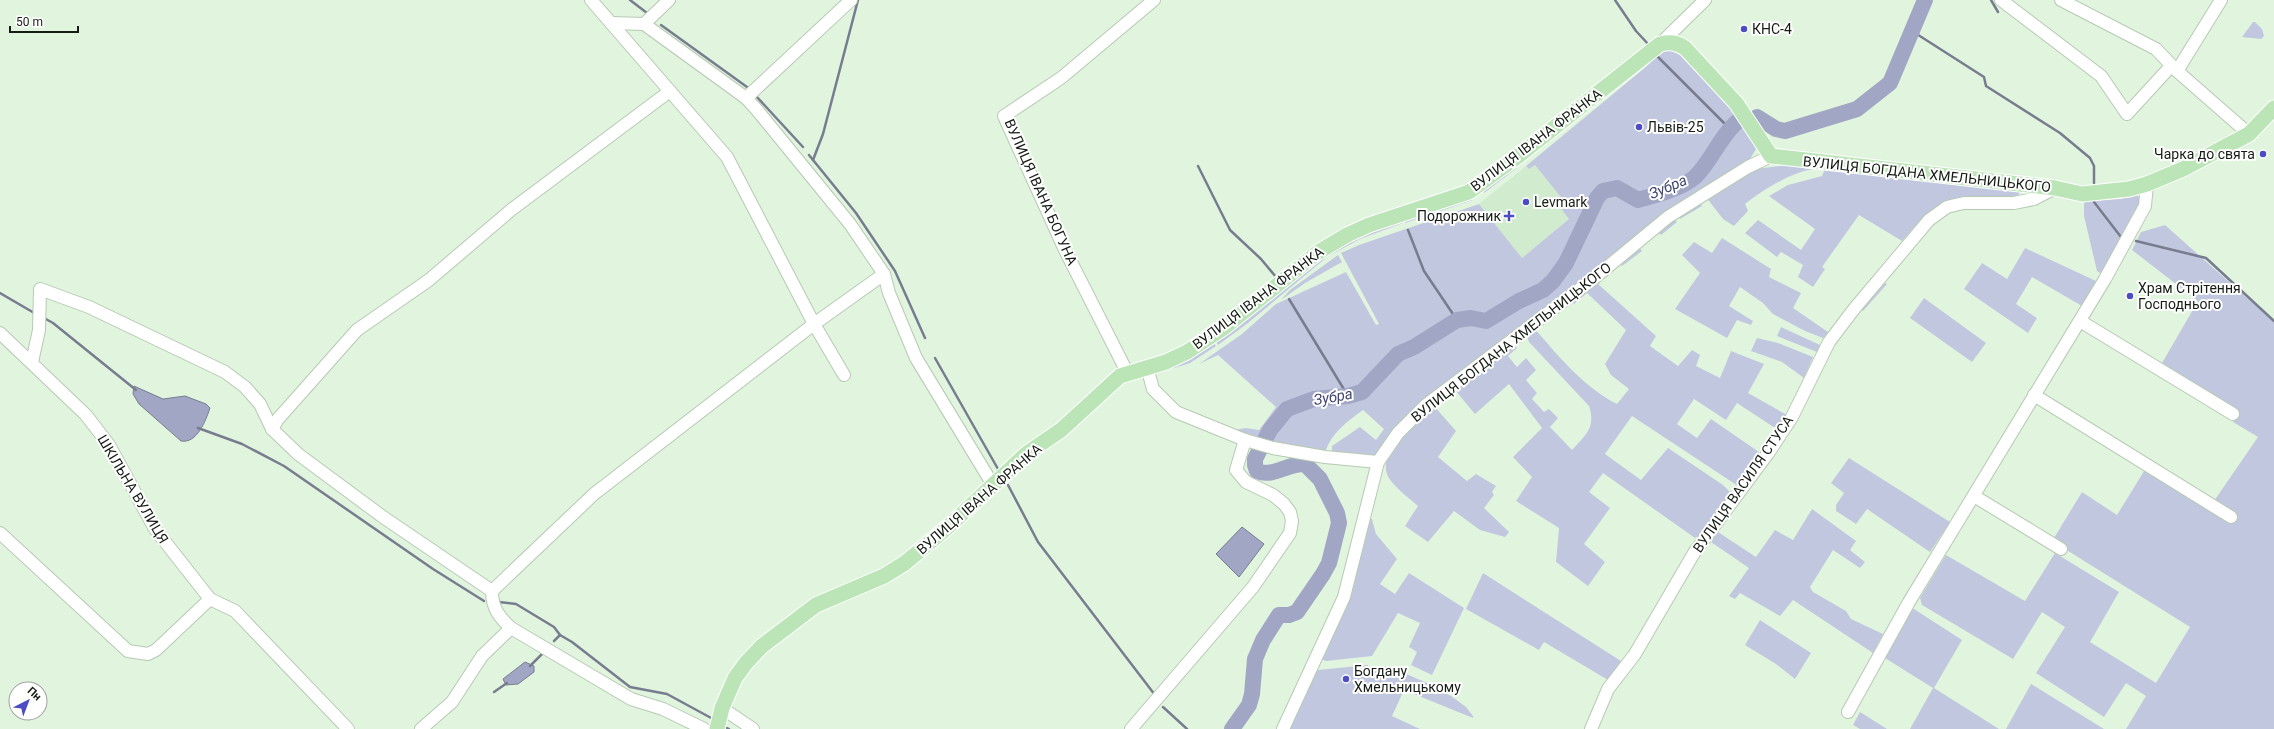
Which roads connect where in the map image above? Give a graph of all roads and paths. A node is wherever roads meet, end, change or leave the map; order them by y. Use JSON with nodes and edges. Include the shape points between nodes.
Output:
{"nodes":[{"id":1,"x":591,"y":0,"type":"edge"},
{"id":2,"x":669,"y":0,"type":"edge"},
{"id":3,"x":851,"y":0,"type":"edge"},
{"id":4,"x":1154,"y":0,"type":"edge"},
{"id":5,"x":1705,"y":0,"type":"edge"},
{"id":6,"x":2001,"y":0,"type":"edge"},
{"id":7,"x":2061,"y":0,"type":"edge"},
{"id":8,"x":2221,"y":0,"type":"edge"},
{"id":9,"x":610,"y":23,"type":"junction"},
{"id":10,"x":644,"y":24,"type":"junction"},
{"id":11,"x":1660,"y":44,"type":"junction"},
{"id":12,"x":2174,"y":69,"type":"junction"},
{"id":13,"x":670,"y":91,"type":"junction"},
{"id":14,"x":746,"y":98,"type":"junction"},
{"id":15,"x":2274,"y":108,"type":"edge"},
{"id":16,"x":2249,"y":134,"type":"junction"},
{"id":17,"x":1771,"y":156,"type":"junction"},
{"id":18,"x":2147,"y":184,"type":"junction"},
{"id":19,"x":2055,"y":188,"type":"junction"},
{"id":20,"x":884,"y":274,"type":"junction"},
{"id":21,"x":2080,"y":321,"type":"junction"},
{"id":22,"x":814,"y":324,"type":"junction"},
{"id":23,"x":0,"y":333,"type":"edge"},
{"id":24,"x":32,"y":362,"type":"junction"},
{"id":25,"x":1147,"y":367,"type":"junction"},
{"id":26,"x":1127,"y":372,"type":"junction"},
{"id":27,"x":844,"y":375,"type":"dead end"},
{"id":28,"x":2034,"y":395,"type":"junction"},
{"id":29,"x":2233,"y":414,"type":"dead end"},
{"id":30,"x":272,"y":429,"type":"junction"},
{"id":31,"x":1250,"y":441,"type":"junction"},
{"id":32,"x":1378,"y":462,"type":"junction"},
{"id":33,"x":993,"y":485,"type":"junction"},
{"id":34,"x":1974,"y":496,"type":"junction"},
{"id":35,"x":2231,"y":517,"type":"dead end"},
{"id":36,"x":0,"y":533,"type":"edge"},
{"id":37,"x":2061,"y":549,"type":"dead end"},
{"id":38,"x":492,"y":591,"type":"junction"},
{"id":39,"x":210,"y":599,"type":"junction"},
{"id":40,"x":511,"y":628,"type":"junction"},
{"id":41,"x":722,"y":708,"type":"junction"},
{"id":42,"x":1848,"y":712,"type":"dead end"},
{"id":43,"x":348,"y":729,"type":"edge"},
{"id":44,"x":421,"y":729,"type":"edge"},
{"id":45,"x":704,"y":729,"type":"edge"},
{"id":46,"x":717,"y":729,"type":"edge"},
{"id":47,"x":753,"y":729,"type":"edge"},
{"id":48,"x":1131,"y":729,"type":"edge"},
{"id":49,"x":1283,"y":729,"type":"edge"},
{"id":50,"x":1591,"y":729,"type":"edge"}],
"edges":[{"from":1,"to":9,"type":"street"},
{"from":2,"to":10,"type":"street"},
{"from":3,"to":14,"type":"street"},
{"from":4,"to":26,"type":"street","name":"ВУЛИЦЯ ІВАНА БОГУНА","via":[[1061,78],[1004,116],[1065,250]]},
{"from":5,"to":11,"type":"street","name":"ВУЛИЦЯ ІВАНА ФРАНКА"},
{"from":6,"to":12,"type":"street","via":[[2101,76],[2127,114]]},
{"from":7,"to":12,"type":"street","via":[[2156,49]]},
{"from":8,"to":12,"type":"street"},
{"from":9,"to":10,"type":"street"},
{"from":9,"to":13,"type":"street"},
{"from":10,"to":14,"type":"street"},
{"from":11,"to":17,"type":"main road","via":[[1673,43],[1685,48],[1740,110]]},
{"from":11,"to":25,"type":"main road","name":"ВУЛИЦЯ ІВАНА ФРАНКА","via":[[1481,184],[1455,197],[1368,225],[1333,242],[1209,338],[1178,357]]},
{"from":12,"to":16,"type":"street"},
{"from":13,"to":22,"type":"street","via":[[727,157]]},
{"from":13,"to":30,"type":"street","via":[[511,210],[429,280],[357,330]]},
{"from":14,"to":20,"type":"street","via":[[850,224]]},
{"from":15,"to":16,"type":"main road","name":"ВУЛИЦЯ БОГДАНА ХМЕЛЬНИЦЬКОГО"},
{"from":16,"to":18,"type":"main road","name":"ВУЛИЦЯ БОГДАНА ХМЕЛЬНИЦЬКОГО","via":[[2183,169]]},
{"from":17,"to":19,"type":"main road","name":"ВУЛИЦЯ БОГДАНА ХМЕЛЬНИЦЬКОГО"},
{"from":17,"to":32,"type":"street","name":"ВУЛИЦЯ БОГДАНА ХМЕЛЬНИЦЬКОГО","via":[[1748,167],[1668,217],[1593,279],[1426,405],[1388,444]]},
{"from":18,"to":19,"type":"main road","name":"ВУЛИЦЯ БОГДАНА ХМЕЛЬНИЦЬКОГО","via":[[2129,189],[2082,194]]},
{"from":18,"to":21,"type":"street","via":[[2145,206]]},
{"from":19,"to":50,"type":"street","name":"ВУЛИЦЯ ВАСИЛЯ СТУСА","via":[[2042,196],[2027,200],[1947,207],[1929,220],[1829,342],[1792,417],[1694,553],[1635,654],[1608,689]]},
{"from":20,"to":22,"type":"street"},
{"from":20,"to":33,"type":"street","via":[[889,293],[916,358]]},
{"from":21,"to":28,"type":"street"},
{"from":21,"to":29,"type":"street"},
{"from":22,"to":27,"type":"street"},
{"from":22,"to":38,"type":"street","via":[[594,494]]},
{"from":23,"to":24,"type":"street","name":"ШКІЛЬНА ВУЛИЦЯ"},
{"from":24,"to":30,"type":"street","via":[[39,330],[40,289],[90,307],[225,372],[245,387],[260,404]]},
{"from":24,"to":39,"type":"street","name":"ШКІЛЬНА ВУЛИЦЯ","via":[[86,415],[109,445],[155,529]]},
{"from":25,"to":26,"type":"main road","name":"ВУЛИЦЯ ІВАНА ФРАНКА"},
{"from":25,"to":31,"type":"street","via":[[1153,390],[1176,412]]},
{"from":26,"to":33,"type":"main road","name":"ВУЛИЦЯ ІВАНА ФРАНКА","via":[[1109,384],[1061,430],[1026,454]]},
{"from":28,"to":34,"type":"street"},
{"from":28,"to":35,"type":"street"},
{"from":30,"to":38,"type":"street","via":[[298,454],[382,517]]},
{"from":31,"to":32,"type":"street","via":[[1273,448],[1325,457]]},
{"from":31,"to":48,"type":"street","via":[[1236,470],[1246,482],[1273,495],[1284,504],[1290,512],[1292,527],[1253,586]]},
{"from":32,"to":49,"type":"street","name":"ВУЛИЦЯ БОГДАНА ХМЕЛЬНИЦЬКОГО","via":[[1344,597]]},
{"from":33,"to":41,"type":"main road","name":"ВУЛИЦЯ ІВАНА ФРАНКА","via":[[905,563],[884,576],[816,604],[787,625],[746,663],[735,678]]},
{"from":34,"to":37,"type":"street"},
{"from":34,"to":42,"type":"street","via":[[1909,602]]},
{"from":36,"to":39,"type":"street","via":[[128,651],[148,654],[156,650]]},
{"from":38,"to":40,"type":"street","via":[[492,604],[496,612]]},
{"from":39,"to":43,"type":"street","name":"ШКІЛЬНА ВУЛИЦЯ","via":[[235,611]]},
{"from":40,"to":44,"type":"street","via":[[482,656],[452,702]]},
{"from":40,"to":45,"type":"street","via":[[632,699],[663,709]]},
{"from":41,"to":46,"type":"main road","name":"ВУЛИЦЯ ІВАНА ФРАНКА"},
{"from":41,"to":47,"type":"street"}]}
